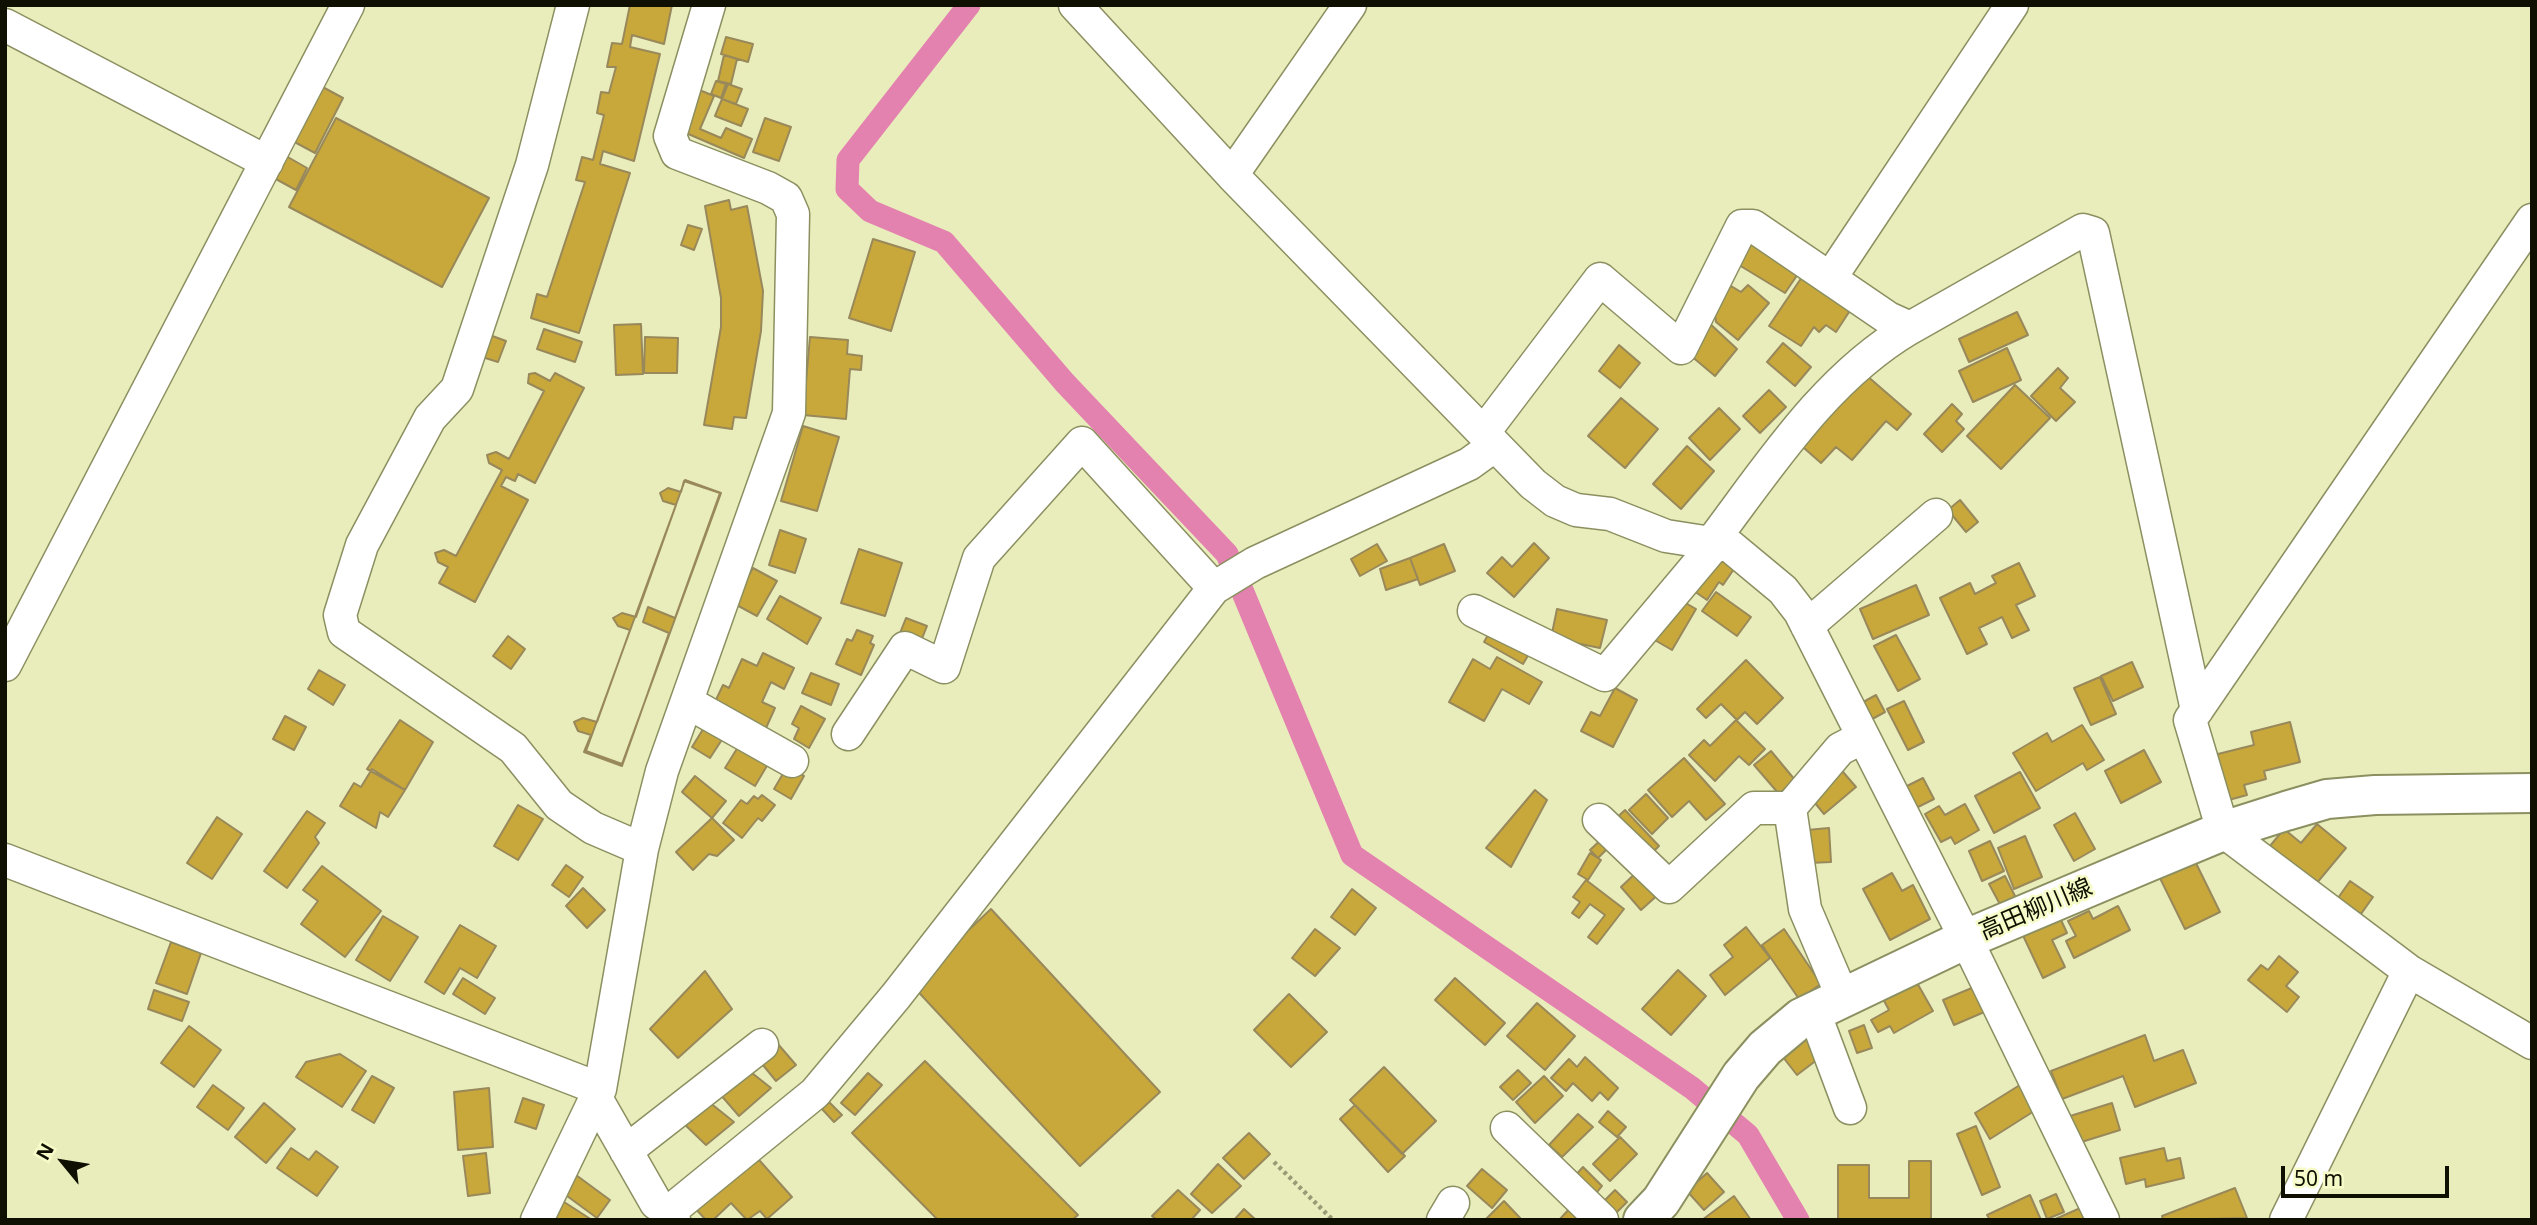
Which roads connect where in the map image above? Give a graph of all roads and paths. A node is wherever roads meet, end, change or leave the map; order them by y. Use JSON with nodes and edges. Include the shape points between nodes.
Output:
{"nodes":[{"id":1,"x":348,"y":5,"type":"edge"},
{"id":2,"x":573,"y":5,"type":"edge"},
{"id":3,"x":709,"y":5,"type":"edge"},
{"id":4,"x":1075,"y":5,"type":"edge"},
{"id":5,"x":1350,"y":5,"type":"edge"},
{"id":6,"x":2012,"y":5,"type":"edge"},
{"id":7,"x":5,"y":25,"type":"edge"},
{"id":8,"x":267,"y":162,"type":"junction"},
{"id":9,"x":1232,"y":175,"type":"junction"},
{"id":10,"x":2532,"y":220,"type":"edge"},
{"id":11,"x":1831,"y":277,"type":"junction"},
{"id":12,"x":1910,"y":328,"type":"junction"},
{"id":13,"x":1489,"y":439,"type":"junction"},
{"id":14,"x":1936,"y":516,"type":"dead end"},
{"id":15,"x":1713,"y":543,"type":"junction"},
{"id":16,"x":1214,"y":588,"type":"junction"},
{"id":17,"x":1474,"y":611,"type":"dead end"},
{"id":18,"x":1807,"y":626,"type":"junction"},
{"id":19,"x":5,"y":665,"type":"edge"},
{"id":20,"x":687,"y":702,"type":"junction"},
{"id":21,"x":2197,"y":710,"type":"junction"},
{"id":22,"x":848,"y":734,"type":"dead end"},
{"id":23,"x":1863,"y":737,"type":"junction"},
{"id":24,"x":792,"y":761,"type":"dead end"},
{"id":25,"x":2532,"y":793,"type":"edge"},
{"id":26,"x":1790,"y":808,"type":"junction"},
{"id":27,"x":1599,"y":820,"type":"dead end"},
{"id":28,"x":2223,"y":831,"type":"junction"},
{"id":29,"x":642,"y":849,"type":"junction"},
{"id":30,"x":5,"y":860,"type":"edge"},
{"id":31,"x":1966,"y":939,"type":"junction"},
{"id":32,"x":2409,"y":971,"type":"junction"},
{"id":33,"x":1828,"y":1005,"type":"junction"},
{"id":34,"x":2532,"y":1044,"type":"edge"},
{"id":35,"x":762,"y":1045,"type":"dead end"},
{"id":36,"x":598,"y":1093,"type":"junction"},
{"id":37,"x":1850,"y":1108,"type":"dead end"},
{"id":38,"x":1507,"y":1128,"type":"dead end"},
{"id":39,"x":626,"y":1151,"type":"junction"},
{"id":40,"x":1275,"y":1162,"type":"dead end"},
{"id":41,"x":672,"y":1216,"type":"edge"},
{"id":42,"x":537,"y":1220,"type":"edge"},
{"id":43,"x":1333,"y":1220,"type":"edge"},
{"id":44,"x":1602,"y":1220,"type":"edge"},
{"id":45,"x":1643,"y":1220,"type":"edge"},
{"id":46,"x":2103,"y":1220,"type":"edge"},
{"id":47,"x":2286,"y":1220,"type":"edge"}],
"edges":[{"from":1,"to":8,"type":"street"},
{"from":2,"to":29,"type":"street","via":[[532,165],[457,389],[430,418],[362,545],[340,615],[344,632],[513,747],[559,805],[593,828]]},
{"from":3,"to":20,"type":"street","via":[[670,136],[677,153],[768,188],[786,198],[793,214],[789,413]]},
{"from":4,"to":9,"type":"street"},
{"from":5,"to":9,"type":"street"},
{"from":6,"to":11,"type":"street"},
{"from":7,"to":8,"type":"street"},
{"from":8,"to":19,"type":"street"},
{"from":9,"to":13,"type":"street"},
{"from":10,"to":21,"type":"street"},
{"from":11,"to":12,"type":"street","via":[[1888,318]]},
{"from":11,"to":13,"type":"street","via":[[1753,226],[1742,226],[1681,348],[1600,279]]},
{"from":12,"to":15,"type":"street","via":[[1875,349],[1829,391]]},
{"from":12,"to":21,"type":"street","via":[[2083,230],[2093,233]]},
{"from":13,"to":15,"type":"street","via":[[1555,501],[1576,510],[1611,514],[1666,536]]},
{"from":13,"to":16,"type":"street","via":[[1469,464],[1255,563]]},
{"from":14,"to":18,"type":"street"},
{"from":15,"to":17,"type":"street","via":[[1605,675]]},
{"from":15,"to":18,"type":"street","via":[[1730,546],[1765,574],[1783,590]]},
{"from":16,"to":22,"type":"street","via":[[1082,443],[979,558],[944,667],[905,648]]},
{"from":16,"to":41,"type":"street","via":[[815,1093]]},
{"from":18,"to":23,"type":"street"},
{"from":20,"to":24,"type":"street"},
{"from":20,"to":29,"type":"street","via":[[662,771]]},
{"from":21,"to":28,"type":"street","via":[[2190,720]]},
{"from":23,"to":26,"type":"street","via":[[1840,748]]},
{"from":23,"to":31,"type":"street"},
{"from":25,"to":28,"type":"main road","name":"高田柳川線","via":[[2327,799]]},
{"from":26,"to":27,"type":"street","via":[[1754,808],[1669,887]]},
{"from":26,"to":33,"type":"street","via":[[1805,909]]},
{"from":28,"to":31,"type":"main road","name":"高田柳川線"},
{"from":28,"to":32,"type":"street"},
{"from":29,"to":36,"type":"street"},
{"from":30,"to":36,"type":"street"},
{"from":31,"to":33,"type":"main road","name":"高田柳川線"},
{"from":31,"to":46,"type":"street"},
{"from":32,"to":34,"type":"street"},
{"from":32,"to":47,"type":"street"},
{"from":33,"to":37,"type":"street"},
{"from":33,"to":45,"type":"main road","name":"高田柳川線","via":[[1801,1018],[1765,1048],[1741,1076],[1661,1201]]},
{"from":35,"to":39,"type":"street"},
{"from":36,"to":39,"type":"street"},
{"from":36,"to":42,"type":"street"},
{"from":38,"to":44,"type":"street"},
{"from":39,"to":41,"type":"street","via":[[656,1203]]},
{"from":40,"to":43,"type":"path"}]}
